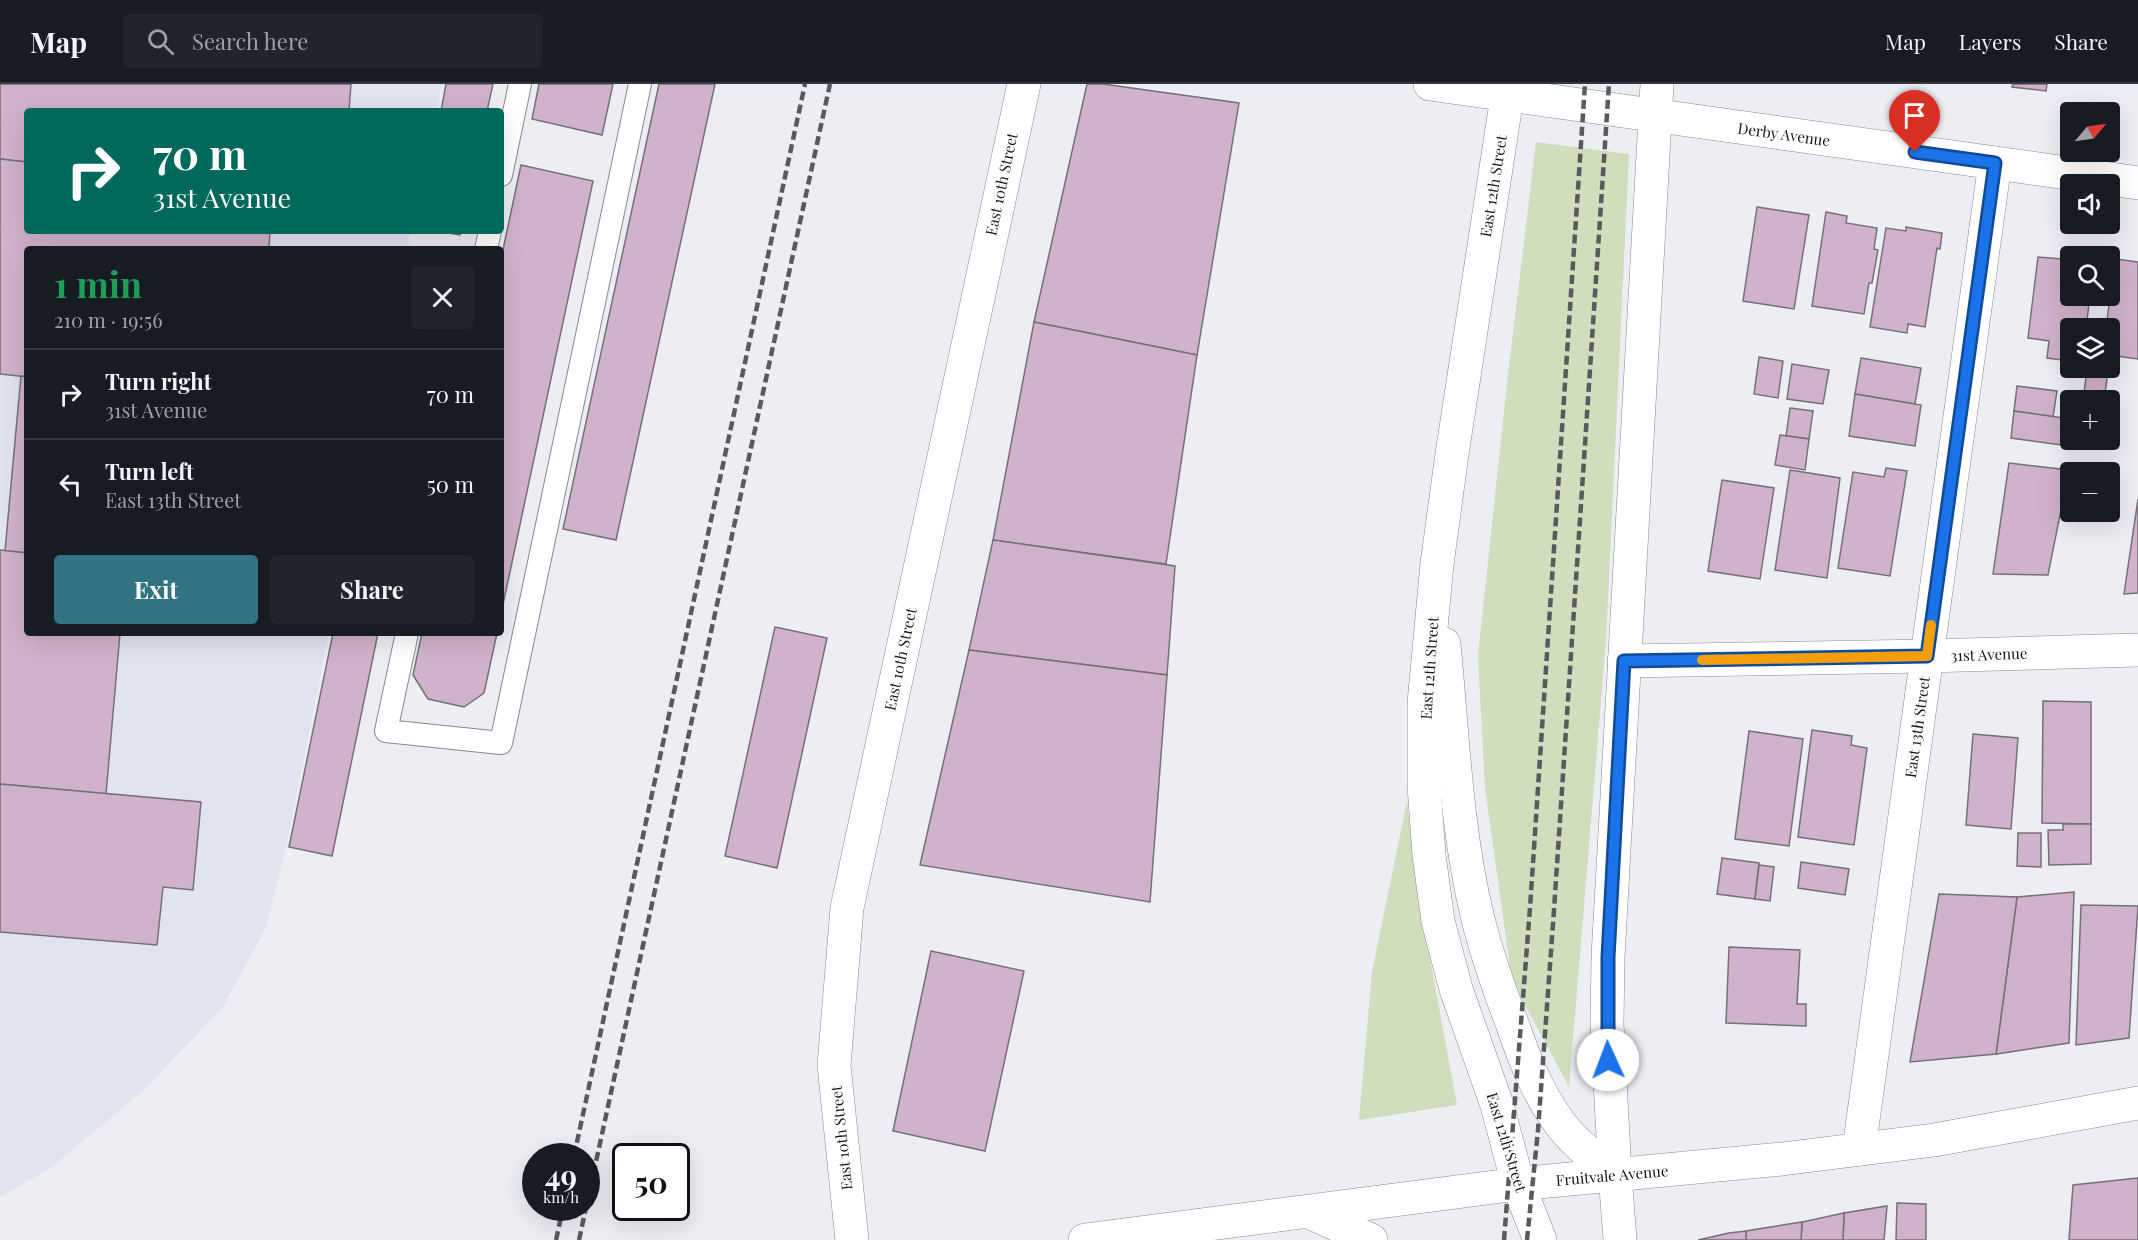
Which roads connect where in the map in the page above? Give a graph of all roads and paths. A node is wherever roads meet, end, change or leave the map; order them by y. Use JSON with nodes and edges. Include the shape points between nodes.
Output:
{"nodes":[{"id":1,"x":520,"y":84,"type":"edge"},
{"id":2,"x":640,"y":84,"type":"edge"},
{"id":3,"x":1024,"y":84,"type":"edge"},
{"id":4,"x":1430,"y":84,"type":"edge"},
{"id":5,"x":1508,"y":89,"type":"edge"},
{"id":6,"x":1656,"y":100,"type":"edge"},
{"id":7,"x":504,"y":161,"type":"edge"},
{"id":8,"x":1995,"y":163,"type":"junction"},
{"id":9,"x":2138,"y":183,"type":"edge"},
{"id":10,"x":1437,"y":564,"type":"junction"},
{"id":11,"x":405,"y":636,"type":"edge"},
{"id":12,"x":2138,"y":650,"type":"edge"},
{"id":13,"x":1927,"y":656,"type":"junction"},
{"id":14,"x":1624,"y":661,"type":"junction"},
{"id":15,"x":2138,"y":1103,"type":"edge"},
{"id":16,"x":1859,"y":1149,"type":"junction"},
{"id":17,"x":1615,"y":1174,"type":"junction"},
{"id":18,"x":1518,"y":1184,"type":"junction"},
{"id":19,"x":1309,"y":1212,"type":"junction"},
{"id":20,"x":852,"y":1240,"type":"edge"},
{"id":21,"x":1085,"y":1240,"type":"edge"},
{"id":22,"x":1371,"y":1240,"type":"edge"},
{"id":23,"x":1540,"y":1240,"type":"edge"},
{"id":24,"x":1620,"y":1240,"type":"edge"}],
"edges":[{"from":1,"to":7,"type":"lane"},
{"from":2,"to":11,"type":"lane","via":[[501,743],[386,730]]},
{"from":3,"to":20,"type":"main road","name":"East 10th Street","via":[[847,908],[834,1065]]},
{"from":4,"to":5,"type":"main road","name":"Derby Avenue"},
{"from":5,"to":6,"type":"main road","name":"Derby Avenue"},
{"from":5,"to":10,"type":"main road","name":"East 12th Street"},
{"from":6,"to":8,"type":"main road","name":"Derby Avenue"},
{"from":6,"to":14,"type":"main road"},
{"from":8,"to":9,"type":"main road","name":"Derby Avenue"},
{"from":8,"to":13,"type":"main road","name":"East 13th Street"},
{"from":10,"to":17,"type":"main road","via":[[1466,859],[1495,979],[1540,1094],[1581,1147]]},
{"from":10,"to":18,"type":"main road","name":"East 12th Street","via":[[1424,703],[1424,786],[1438,921]]},
{"from":12,"to":13,"type":"main road","name":"31st Avenue"},
{"from":13,"to":14,"type":"main road","name":"31st Avenue"},
{"from":13,"to":16,"type":"main road","name":"East 13th Street"},
{"from":14,"to":17,"type":"main road","via":[[1608,994]]},
{"from":15,"to":16,"type":"main road","name":"Fruitvale Avenue","via":[[1968,1135]]},
{"from":16,"to":17,"type":"main road","name":"Fruitvale Avenue"},
{"from":17,"to":18,"type":"main road","name":"Fruitvale Avenue"},
{"from":17,"to":24,"type":"main road"},
{"from":18,"to":19,"type":"main road","name":"Fruitvale Avenue"},
{"from":18,"to":23,"type":"main road","name":"East 12th Street"},
{"from":19,"to":21,"type":"main road","name":"Fruitvale Avenue"},
{"from":19,"to":22,"type":"main road"}]}
